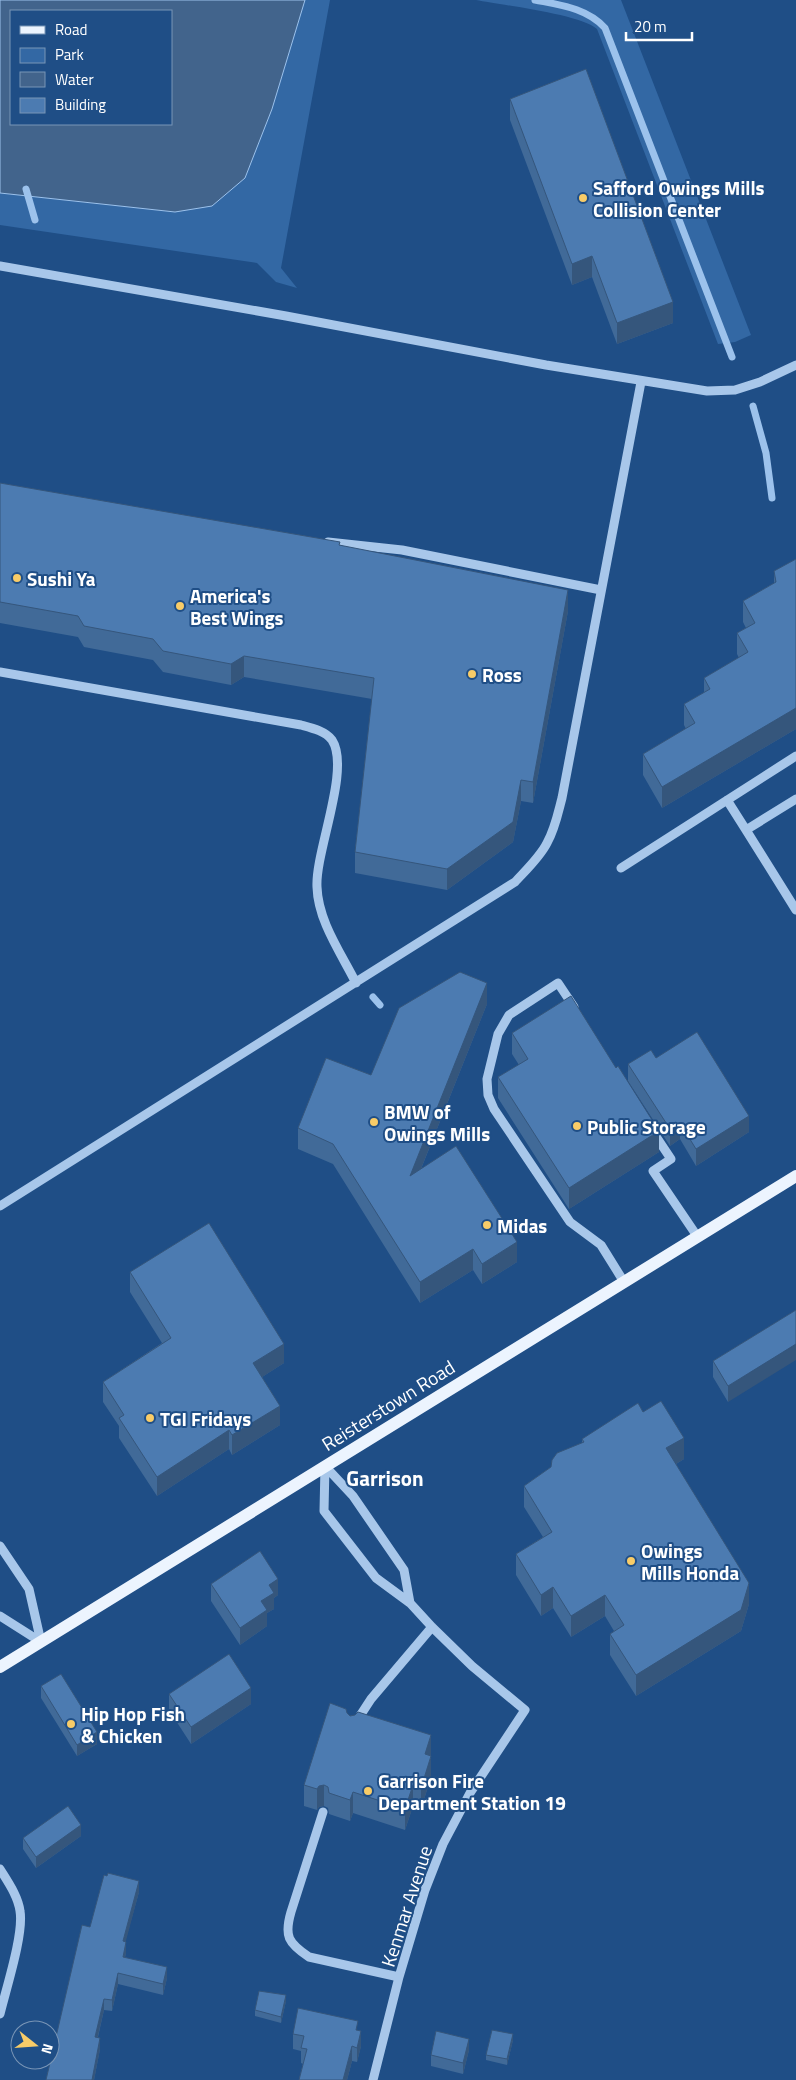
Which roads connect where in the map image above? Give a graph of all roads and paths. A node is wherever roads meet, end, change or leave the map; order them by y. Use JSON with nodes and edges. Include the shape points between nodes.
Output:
{"nodes":[{"id":1,"x":0,"y":266,"type":"edge"},
{"id":2,"x":796,"y":365,"type":"edge"},
{"id":3,"x":641,"y":382,"type":"junction"},
{"id":4,"x":318,"y":540,"type":"edge"},
{"id":5,"x":601,"y":590,"type":"junction"},
{"id":6,"x":0,"y":672,"type":"edge"},
{"id":7,"x":796,"y":756,"type":"edge"},
{"id":8,"x":796,"y":799,"type":"edge"},
{"id":9,"x":727,"y":800,"type":"junction"},
{"id":10,"x":746,"y":830,"type":"junction"},
{"id":11,"x":621,"y":868,"type":"dead end"},
{"id":12,"x":796,"y":910,"type":"edge"},
{"id":13,"x":356,"y":982,"type":"junction"},
{"id":14,"x":579,"y":1016,"type":"edge"},
{"id":15,"x":649,"y":1126,"type":"edge"},
{"id":16,"x":796,"y":1176,"type":"edge"},
{"id":17,"x":0,"y":1206,"type":"edge"},
{"id":18,"x":698,"y":1236,"type":"junction"},
{"id":19,"x":624,"y":1282,"type":"junction"},
{"id":20,"x":325,"y":1466,"type":"junction"},
{"id":21,"x":0,"y":1546,"type":"edge"},
{"id":22,"x":410,"y":1603,"type":"junction"},
{"id":23,"x":0,"y":1616,"type":"edge"},
{"id":24,"x":432,"y":1627,"type":"junction"},
{"id":25,"x":41,"y":1642,"type":"junction"},
{"id":26,"x":0,"y":1667,"type":"edge"},
{"id":27,"x":352,"y":1731,"type":"edge"},
{"id":28,"x":323,"y":1812,"type":"dead end"},
{"id":29,"x":0,"y":1869,"type":"edge"},
{"id":30,"x":399,"y":1977,"type":"junction"},
{"id":31,"x":0,"y":2014,"type":"edge"},
{"id":32,"x":373,"y":2080,"type":"edge"}],
"edges":[{"from":1,"to":3,"type":"street"},
{"from":2,"to":3,"type":"street","via":[[760,382],[728,391]]},
{"from":3,"to":5,"type":"street"},
{"from":4,"to":5,"type":"street","via":[[402,550]]},
{"from":5,"to":13,"type":"street","via":[[562,798],[547,844],[515,882]]},
{"from":6,"to":13,"type":"street","via":[[301,725],[320,731],[332,740],[337,775],[316,886],[318,902],[331,934]]},
{"from":7,"to":9,"type":"street"},
{"from":8,"to":10,"type":"street"},
{"from":9,"to":10,"type":"street"},
{"from":9,"to":11,"type":"street"},
{"from":10,"to":12,"type":"street"},
{"from":13,"to":17,"type":"street"},
{"from":14,"to":19,"type":"street","via":[[558,983],[509,1015],[498,1034],[486,1079],[488,1095],[494,1109],[570,1222],[601,1245]]},
{"from":15,"to":18,"type":"street","via":[[671,1159],[653,1171]]},
{"from":16,"to":18,"type":"main road","name":"Reisterstown Road"},
{"from":18,"to":19,"type":"main road","name":"Reisterstown Road"},
{"from":19,"to":20,"type":"main road","name":"Reisterstown Road"},
{"from":20,"to":22,"type":"street","via":[[353,1496],[404,1570]]},
{"from":20,"to":22,"type":"street","name":"Kenmar Avenue","via":[[324,1511],[376,1578]]},
{"from":20,"to":25,"type":"main road","name":"Reisterstown Road"},
{"from":21,"to":25,"type":"street","via":[[29,1589]]},
{"from":22,"to":24,"type":"street","name":"Kenmar Avenue"},
{"from":23,"to":25,"type":"street"},
{"from":24,"to":27,"type":"street","via":[[370,1699]]},
{"from":24,"to":30,"type":"street","name":"Kenmar Avenue","via":[[525,1710],[470,1793],[443,1844],[425,1890]]},
{"from":25,"to":26,"type":"main road","name":"Reisterstown Road"},
{"from":28,"to":30,"type":"street","via":[[290,1912],[286,1928],[289,1938],[308,1957]]},
{"from":29,"to":31,"type":"street","via":[[17,1898],[20,1912],[19,1934]]},
{"from":30,"to":32,"type":"street","name":"Kenmar Avenue"}]}
